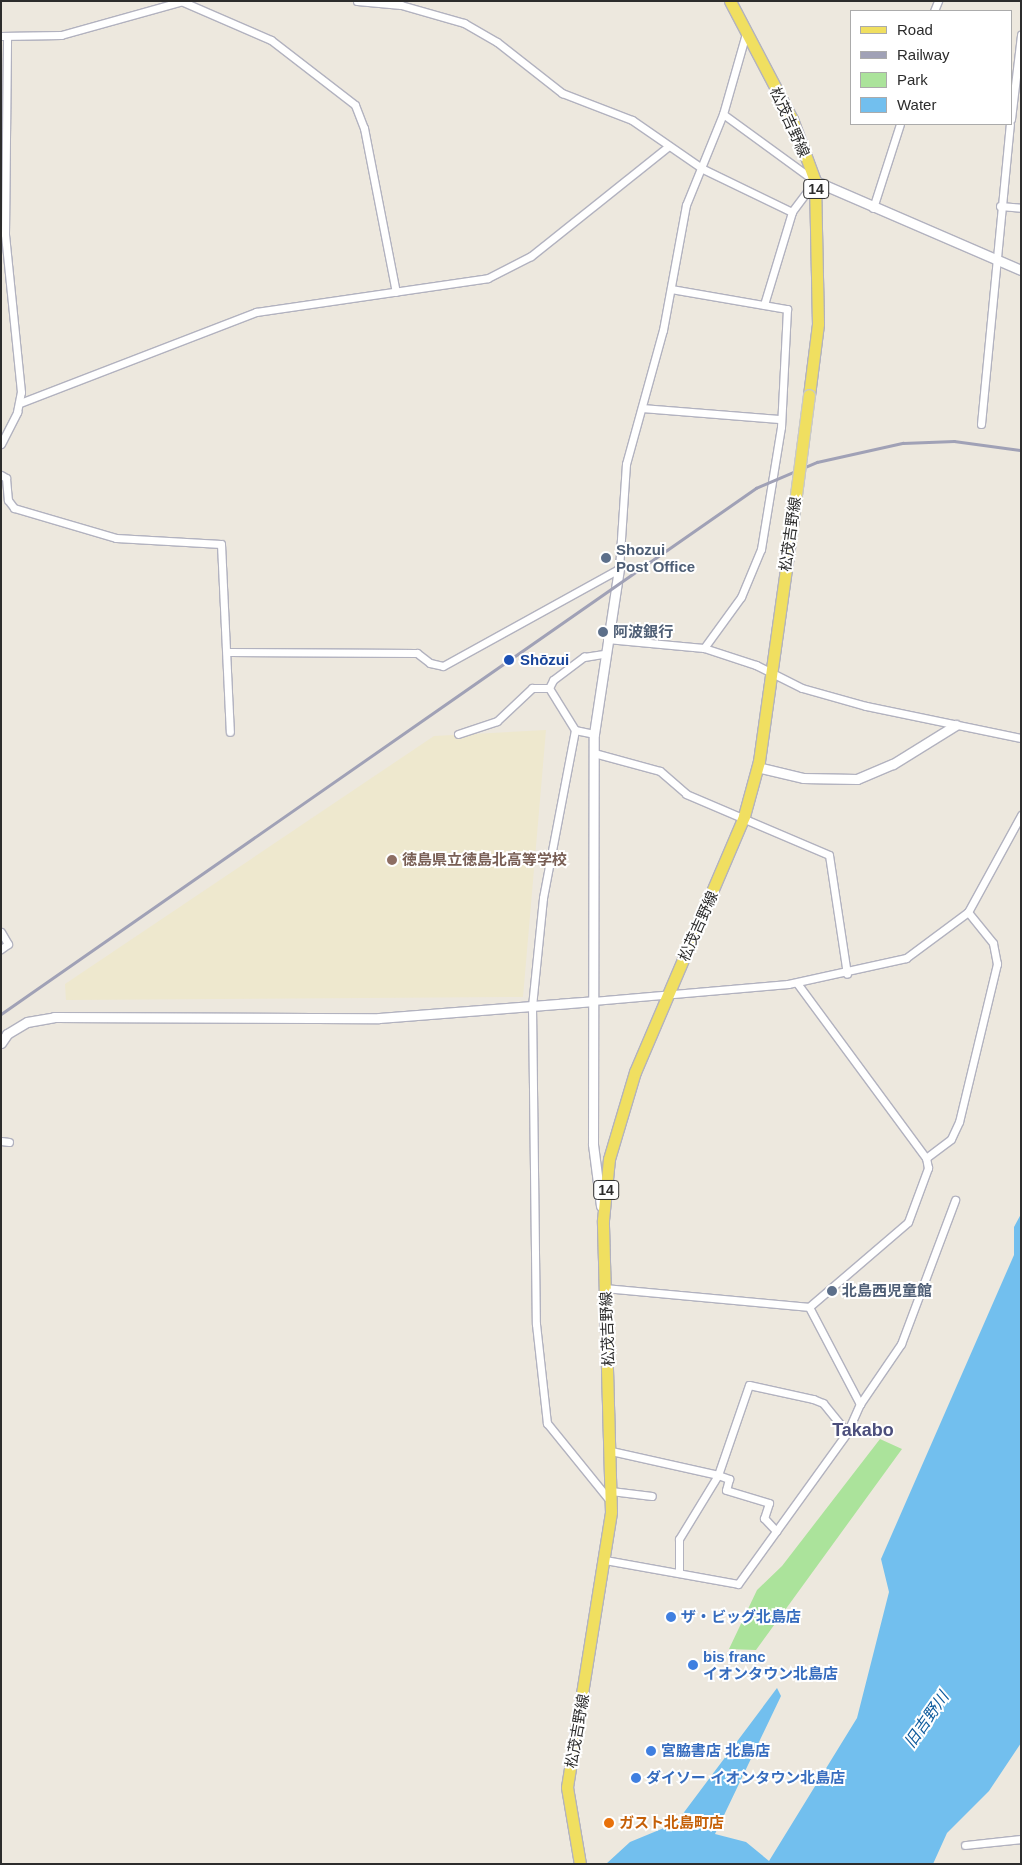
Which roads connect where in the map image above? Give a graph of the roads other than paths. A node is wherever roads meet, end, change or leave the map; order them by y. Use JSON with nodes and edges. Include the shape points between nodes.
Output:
{"nodes":[{"id":1,"x":182,"y":1,"type":"edge"},
{"id":2,"x":357,"y":1,"type":"edge"},
{"id":3,"x":730,"y":1,"type":"edge"},
{"id":4,"x":404,"y":3,"type":"edge"},
{"id":5,"x":746,"y":33,"type":"junction"},
{"id":6,"x":1021,"y":35,"type":"edge"},
{"id":7,"x":4,"y":36,"type":"edge"},
{"id":8,"x":1012,"y":111,"type":"edge"},
{"id":9,"x":723,"y":114,"type":"junction"},
{"id":10,"x":900,"y":125,"type":"edge"},
{"id":11,"x":1010,"y":125,"type":"edge"},
{"id":12,"x":668,"y":146,"type":"junction"},
{"id":13,"x":703,"y":169,"type":"junction"},
{"id":14,"x":815,"y":182,"type":"junction"},
{"id":15,"x":1000,"y":206,"type":"junction"},
{"id":16,"x":872,"y":208,"type":"junction"},
{"id":17,"x":1021,"y":208,"type":"edge"},
{"id":18,"x":792,"y":212,"type":"junction"},
{"id":19,"x":993,"y":258,"type":"junction"},
{"id":20,"x":1021,"y":270,"type":"edge"},
{"id":21,"x":671,"y":289,"type":"junction"},
{"id":22,"x":396,"y":292,"type":"junction"},
{"id":23,"x":764,"y":305,"type":"junction"},
{"id":24,"x":20,"y":403,"type":"junction"},
{"id":25,"x":642,"y":408,"type":"junction"},
{"id":26,"x":779,"y":419,"type":"junction"},
{"id":27,"x":981,"y":424,"type":"dead end"},
{"id":28,"x":1,"y":444,"type":"edge"},
{"id":29,"x":1,"y":475,"type":"edge"},
{"id":30,"x":619,"y":569,"type":"junction"},
{"id":31,"x":607,"y":639,"type":"junction"},
{"id":32,"x":704,"y":648,"type":"junction"},
{"id":33,"x":229,"y":652,"type":"junction"},
{"id":34,"x":604,"y":654,"type":"junction"},
{"id":35,"x":772,"y":672,"type":"junction"},
{"id":36,"x":549,"y":688,"type":"junction"},
{"id":37,"x":956,"y":725,"type":"junction"},
{"id":38,"x":575,"y":730,"type":"junction"},
{"id":39,"x":230,"y":732,"type":"dead end"},
{"id":40,"x":458,"y":734,"type":"dead end"},
{"id":41,"x":594,"y":734,"type":"junction"},
{"id":42,"x":1021,"y":738,"type":"edge"},
{"id":43,"x":594,"y":752,"type":"junction"},
{"id":44,"x":757,"y":767,"type":"junction"},
{"id":45,"x":1021,"y":815,"type":"edge"},
{"id":46,"x":744,"y":816,"type":"junction"},
{"id":47,"x":968,"y":912,"type":"junction"},
{"id":48,"x":1,"y":932,"type":"edge"},
{"id":49,"x":1,"y":949,"type":"edge"},
{"id":50,"x":846,"y":974,"type":"junction"},
{"id":51,"x":797,"y":983,"type":"junction"},
{"id":52,"x":668,"y":995,"type":"junction"},
{"id":53,"x":592,"y":1001,"type":"junction"},
{"id":54,"x":532,"y":1006,"type":"junction"},
{"id":55,"x":1,"y":1043,"type":"edge"},
{"id":56,"x":926,"y":1158,"type":"junction"},
{"id":57,"x":955,"y":1200,"type":"dead end"},
{"id":58,"x":603,"y":1220,"type":"junction"},
{"id":59,"x":605,"y":1288,"type":"junction"},
{"id":60,"x":809,"y":1306,"type":"junction"},
{"id":61,"x":860,"y":1404,"type":"junction"},
{"id":62,"x":847,"y":1433,"type":"junction"},
{"id":63,"x":611,"y":1451,"type":"junction"},
{"id":64,"x":718,"y":1475,"type":"junction"},
{"id":65,"x":652,"y":1496,"type":"dead end"},
{"id":66,"x":611,"y":1497,"type":"junction"},
{"id":67,"x":776,"y":1531,"type":"junction"},
{"id":68,"x":606,"y":1560,"type":"junction"},
{"id":69,"x":679,"y":1573,"type":"junction"},
{"id":70,"x":1021,"y":1838,"type":"edge"},
{"id":71,"x":965,"y":1845,"type":"dead end"},
{"id":72,"x":580,"y":1864,"type":"edge"}],
"edges":[{"from":1,"to":7,"type":"street","via":[[61,35]]},
{"from":1,"to":22,"type":"street","via":[[271,40],[355,105],[364,128]]},
{"from":2,"to":4,"type":"street"},
{"from":3,"to":5,"type":"main road","name":"松茂吉野線","number":"14"},
{"from":4,"to":12,"type":"street","via":[[464,23],[498,42],[562,92],[632,120]]},
{"from":5,"to":9,"type":"street"},
{"from":5,"to":14,"type":"main road","name":"松茂吉野線","number":"14","via":[[792,119]]},
{"from":6,"to":8,"type":"street"},
{"from":7,"to":24,"type":"street","via":[[5,234]]},
{"from":9,"to":13,"type":"street"},
{"from":9,"to":14,"type":"street"},
{"from":10,"to":16,"type":"street"},
{"from":11,"to":15,"type":"street"},
{"from":12,"to":13,"type":"street"},
{"from":12,"to":22,"type":"street","via":[[508,269],[488,278],[432,283]]},
{"from":13,"to":18,"type":"street"},
{"from":13,"to":21,"type":"street","via":[[686,206]]},
{"from":14,"to":16,"type":"street"},
{"from":14,"to":18,"type":"street"},
{"from":14,"to":35,"type":"main road","name":"松茂吉野線","number":"14","bridge":true,"via":[[818,324]]},
{"from":15,"to":17,"type":"street"},
{"from":15,"to":19,"type":"street"},
{"from":16,"to":19,"type":"street"},
{"from":18,"to":23,"type":"street"},
{"from":19,"to":20,"type":"street"},
{"from":19,"to":27,"type":"street"},
{"from":21,"to":23,"type":"street"},
{"from":21,"to":25,"type":"street"},
{"from":22,"to":24,"type":"street","via":[[256,312]]},
{"from":23,"to":26,"type":"street","via":[[787,309]]},
{"from":24,"to":28,"type":"street"},
{"from":25,"to":26,"type":"street"},
{"from":25,"to":30,"type":"street","via":[[626,464]]},
{"from":26,"to":32,"type":"street","via":[[773,496],[761,549],[741,597]]},
{"from":29,"to":33,"type":"street","via":[[6,478],[8,500],[14,508],[116,538],[221,544]]},
{"from":30,"to":31,"type":"street"},
{"from":30,"to":33,"type":"street","via":[[443,666],[430,664],[417,652]]},
{"from":31,"to":32,"type":"street"},
{"from":31,"to":34,"type":"street"},
{"from":32,"to":35,"type":"street"},
{"from":33,"to":39,"type":"street"},
{"from":34,"to":36,"type":"street","via":[[584,657],[553,680]]},
{"from":34,"to":41,"type":"street"},
{"from":35,"to":37,"type":"street","via":[[802,688]]},
{"from":35,"to":44,"type":"main road","name":"松茂吉野線","number":"14"},
{"from":36,"to":38,"type":"street"},
{"from":36,"to":40,"type":"street","via":[[532,688],[497,721]]},
{"from":37,"to":42,"type":"street"},
{"from":37,"to":44,"type":"street","via":[[857,779],[802,778]]},
{"from":38,"to":41,"type":"street"},
{"from":38,"to":54,"type":"street","via":[[543,898]]},
{"from":41,"to":43,"type":"street"},
{"from":43,"to":46,"type":"street","via":[[660,771],[686,794]]},
{"from":43,"to":53,"type":"street"},
{"from":44,"to":46,"type":"main road","name":"松茂吉野線","number":"14"},
{"from":45,"to":47,"type":"street"},
{"from":46,"to":50,"type":"street","via":[[829,855]]},
{"from":46,"to":52,"type":"main road","name":"松茂吉野線","number":"14"},
{"from":47,"to":50,"type":"street","via":[[906,958]]},
{"from":47,"to":56,"type":"street","via":[[993,943],[997,964],[958,1122],[951,1139]]},
{"from":48,"to":49,"type":"street","via":[[8,944]]},
{"from":50,"to":51,"type":"street"},
{"from":51,"to":52,"type":"street"},
{"from":51,"to":56,"type":"street"},
{"from":52,"to":53,"type":"street"},
{"from":52,"to":58,"type":"main road","name":"松茂吉野線","number":"14","via":[[635,1072],[609,1159]]},
{"from":53,"to":54,"type":"street"},
{"from":53,"to":58,"type":"street","via":[[593,1144]]},
{"from":54,"to":55,"type":"street","via":[[379,1018],[54,1017],[36,1019],[7,1034]]},
{"from":54,"to":66,"type":"street","via":[[531,1223],[540,1394],[547,1423]]},
{"from":56,"to":60,"type":"street","via":[[928,1168],[908,1222]]},
{"from":57,"to":61,"type":"street","via":[[901,1344]]},
{"from":58,"to":59,"type":"main road","name":"松茂吉野線","number":"14"},
{"from":59,"to":60,"type":"street"},
{"from":59,"to":63,"type":"main road","name":"松茂吉野線","number":"14"},
{"from":60,"to":61,"type":"street"},
{"from":61,"to":62,"type":"street"},
{"from":62,"to":64,"type":"street","via":[[814,1398],[749,1385]]},
{"from":62,"to":67,"type":"street"},
{"from":63,"to":64,"type":"street"},
{"from":63,"to":66,"type":"main road","name":"松茂吉野線","number":"14"},
{"from":64,"to":67,"type":"street","via":[[729,1479],[726,1490],[769,1504],[764,1518]]},
{"from":64,"to":69,"type":"street","via":[[679,1540]]},
{"from":65,"to":66,"type":"street"},
{"from":66,"to":68,"type":"main road","name":"松茂吉野線","number":"14"},
{"from":67,"to":69,"type":"street","via":[[738,1584]]},
{"from":68,"to":69,"type":"street"},
{"from":68,"to":72,"type":"main road","name":"松茂吉野線","number":"14","via":[[567,1787]]},
{"from":70,"to":71,"type":"street"}]}
